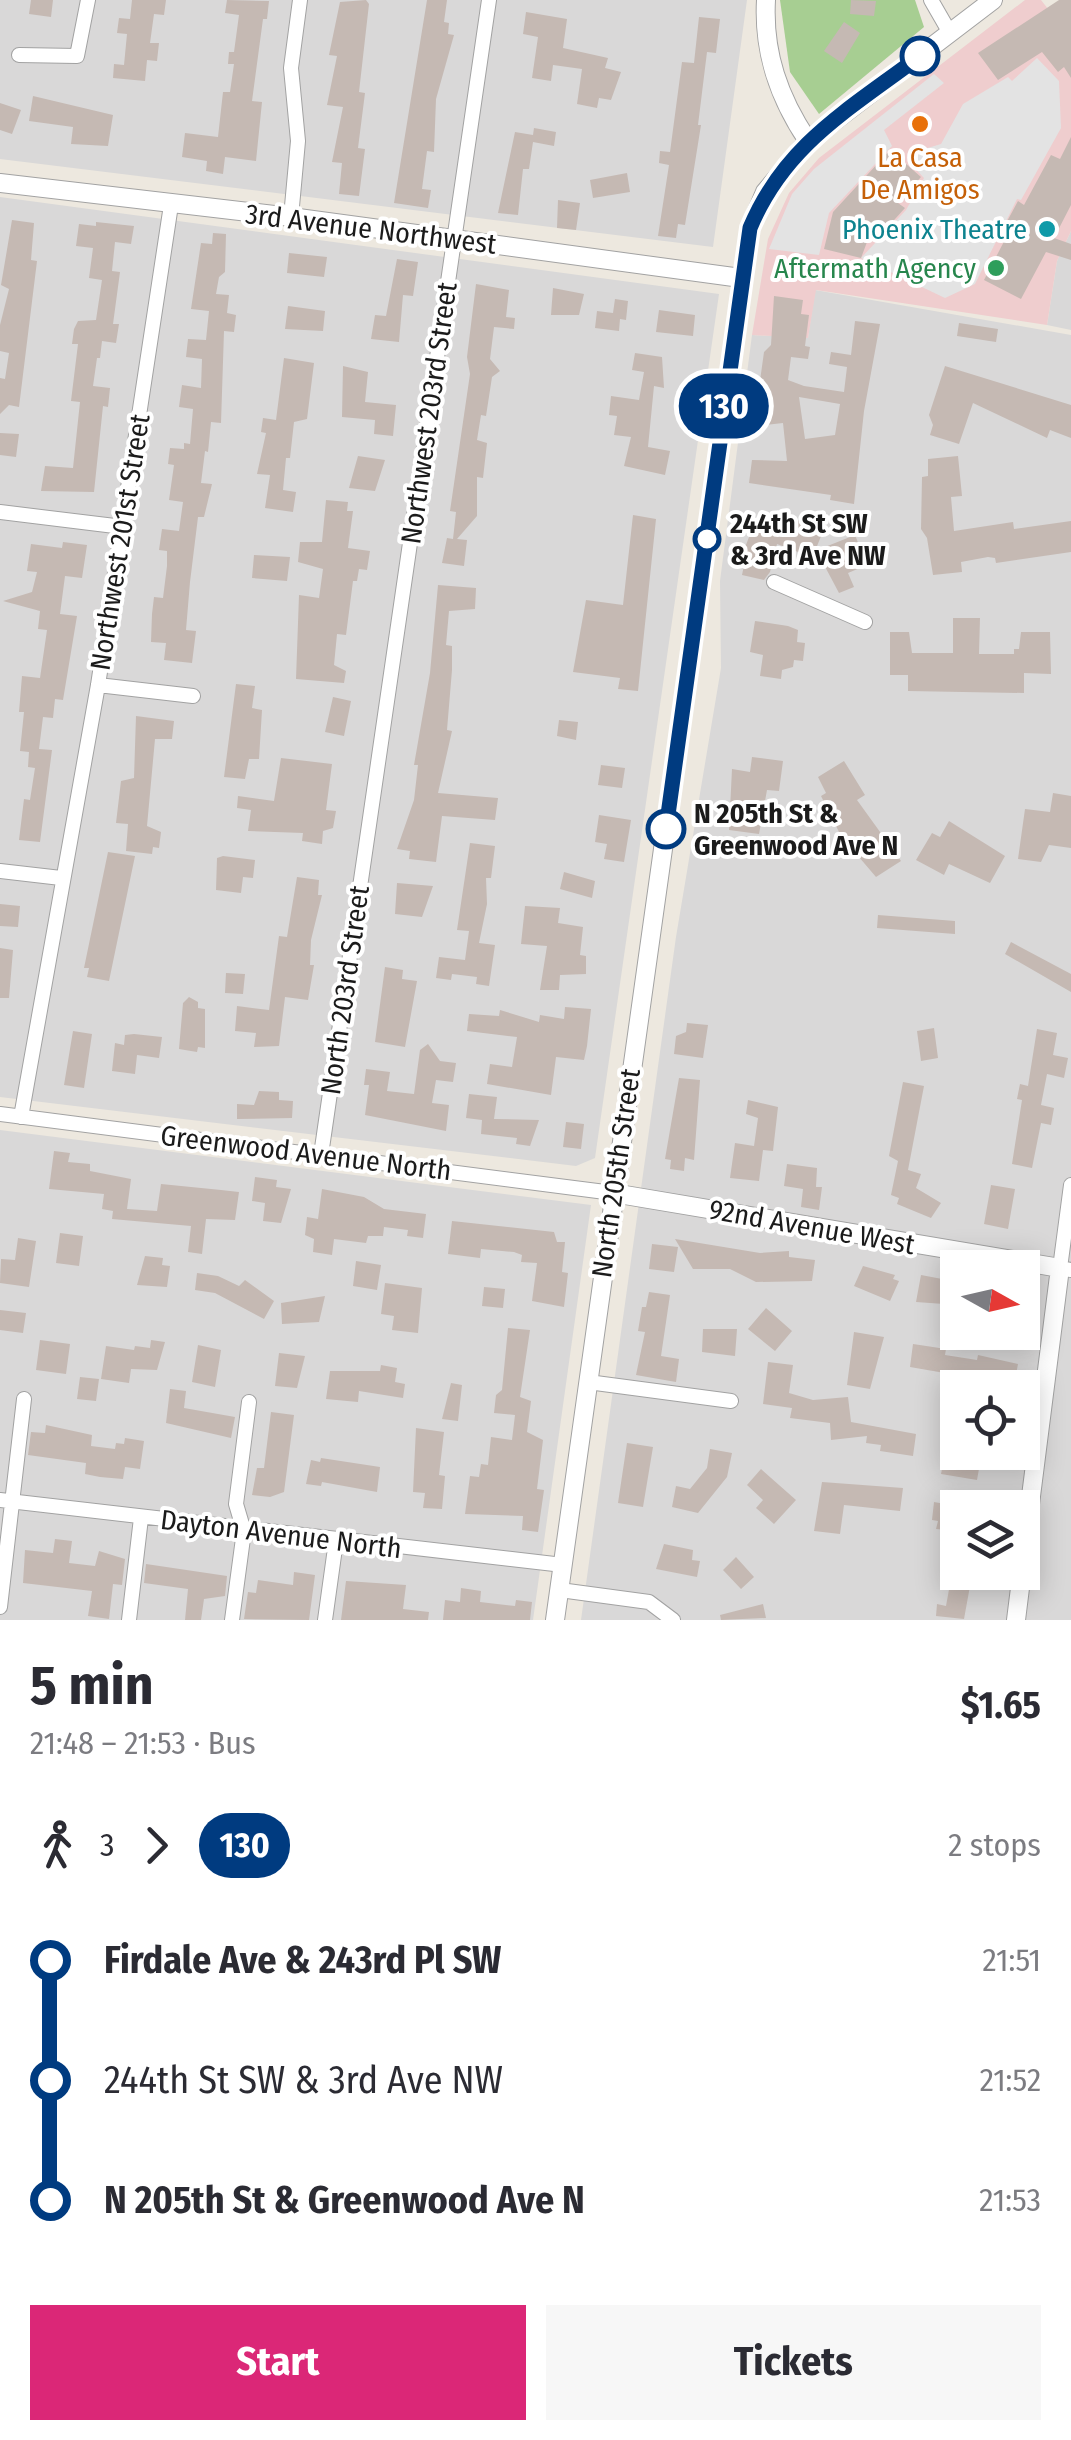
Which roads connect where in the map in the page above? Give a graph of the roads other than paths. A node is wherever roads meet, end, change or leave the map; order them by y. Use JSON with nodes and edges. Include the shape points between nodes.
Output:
{"nodes":[{"id":1,"x":88,"y":0,"type":"edge"},
{"id":2,"x":300,"y":0,"type":"edge"},
{"id":3,"x":489,"y":0,"type":"edge"},
{"id":4,"x":766,"y":0,"type":"edge"},
{"id":5,"x":930,"y":0,"type":"edge"},
{"id":6,"x":993,"y":0,"type":"edge"},
{"id":7,"x":950,"y":33,"type":"junction"},
{"id":8,"x":19,"y":54,"type":"dead end"},
{"id":9,"x":808,"y":142,"type":"junction"},
{"id":10,"x":0,"y":183,"type":"edge"},
{"id":11,"x":171,"y":204,"type":"junction"},
{"id":12,"x":290,"y":217,"type":"junction"},
{"id":13,"x":454,"y":240,"type":"junction"},
{"id":14,"x":741,"y":278,"type":"junction"},
{"id":15,"x":0,"y":512,"type":"edge"},
{"id":16,"x":122,"y":527,"type":"junction"},
{"id":17,"x":774,"y":582,"type":"dead end"},
{"id":18,"x":865,"y":622,"type":"dead end"},
{"id":19,"x":98,"y":686,"type":"junction"},
{"id":20,"x":193,"y":696,"type":"dead end"},
{"id":21,"x":368,"y":826,"type":"joint"},
{"id":22,"x":0,"y":871,"type":"edge"},
{"id":23,"x":62,"y":878,"type":"junction"},
{"id":24,"x":0,"y":1114,"type":"edge"},
{"id":25,"x":21,"y":1117,"type":"junction"},
{"id":26,"x":321,"y":1154,"type":"junction"},
{"id":27,"x":1071,"y":1185,"type":"edge"},
{"id":28,"x":613,"y":1193,"type":"junction"},
{"id":29,"x":1065,"y":1269,"type":"edge"},
{"id":30,"x":588,"y":1382,"type":"junction"},
{"id":31,"x":24,"y":1399,"type":"dead end"},
{"id":32,"x":732,"y":1401,"type":"dead end"},
{"id":33,"x":248,"y":1402,"type":"dead end"},
{"id":34,"x":1033,"y":1490,"type":"edge"},
{"id":35,"x":6,"y":1501,"type":"edge"},
{"id":36,"x":141,"y":1518,"type":"junction"},
{"id":37,"x":244,"y":1531,"type":"junction"},
{"id":38,"x":336,"y":1540,"type":"junction"},
{"id":39,"x":562,"y":1565,"type":"junction"},
{"id":40,"x":560,"y":1590,"type":"junction"},
{"id":41,"x":1020,"y":1590,"type":"edge"},
{"id":42,"x":0,"y":1607,"type":"edge"},
{"id":43,"x":128,"y":1620,"type":"edge"},
{"id":44,"x":232,"y":1620,"type":"edge"},
{"id":45,"x":325,"y":1620,"type":"edge"},
{"id":46,"x":555,"y":1620,"type":"edge"},
{"id":47,"x":673,"y":1620,"type":"edge"},
{"id":48,"x":1016,"y":1620,"type":"edge"}],
"edges":[{"from":1,"to":8,"type":"street","via":[[79,52]]},
{"from":2,"to":12,"type":"street","via":[[291,68],[298,141]]},
{"from":3,"to":13,"type":"street","name":"Northwest 203rd Street"},
{"from":4,"to":9,"type":"street","via":[[774,74]]},
{"from":5,"to":7,"type":"street"},
{"from":6,"to":7,"type":"street","name":"North 205th Street"},
{"from":7,"to":9,"type":"street","name":"North 205th Street"},
{"from":9,"to":14,"type":"street","name":"North 205th Street","via":[[765,192]]},
{"from":10,"to":11,"type":"street","name":"3rd Avenue Northwest"},
{"from":11,"to":12,"type":"street","name":"3rd Avenue Northwest"},
{"from":11,"to":16,"type":"street","name":"Northwest 201st Street"},
{"from":12,"to":13,"type":"street","name":"3rd Avenue Northwest"},
{"from":13,"to":14,"type":"street","name":"3rd Avenue Northwest"},
{"from":13,"to":21,"type":"street","name":"Northwest 203rd Street"},
{"from":14,"to":28,"type":"street","name":"North 205th Street"},
{"from":15,"to":16,"type":"street"},
{"from":16,"to":19,"type":"street","name":"Northwest 201st Street"},
{"from":17,"to":18,"type":"street"},
{"from":19,"to":20,"type":"street"},
{"from":19,"to":23,"type":"street","name":"Northwest 201st Street"},
{"from":21,"to":26,"type":"street","name":"North 203rd Street"},
{"from":22,"to":23,"type":"street"},
{"from":23,"to":25,"type":"street","name":"Northwest 201st Street"},
{"from":24,"to":25,"type":"street","name":"Greenwood Avenue North"},
{"from":25,"to":26,"type":"street","name":"Greenwood Avenue North"},
{"from":26,"to":28,"type":"street","name":"Greenwood Avenue North"},
{"from":27,"to":29,"type":"street"},
{"from":28,"to":29,"type":"street","name":"92nd Avenue West"},
{"from":28,"to":30,"type":"street","name":"North 205th Street"},
{"from":29,"to":34,"type":"street"},
{"from":30,"to":32,"type":"street"},
{"from":30,"to":39,"type":"street","name":"North 205th Street"},
{"from":31,"to":35,"type":"street"},
{"from":33,"to":37,"type":"street","via":[[236,1504]]},
{"from":35,"to":36,"type":"street","name":"Dayton Avenue North"},
{"from":35,"to":42,"type":"street"},
{"from":36,"to":37,"type":"street","name":"Dayton Avenue North"},
{"from":36,"to":43,"type":"street"},
{"from":37,"to":38,"type":"street","name":"Dayton Avenue North"},
{"from":37,"to":44,"type":"street"},
{"from":38,"to":39,"type":"street","name":"Dayton Avenue North"},
{"from":38,"to":45,"type":"street"},
{"from":39,"to":40,"type":"street","name":"North 205th Street"},
{"from":40,"to":46,"type":"street","name":"North 205th Street"},
{"from":40,"to":47,"type":"street","via":[[649,1602]]},
{"from":41,"to":48,"type":"street"}]}
